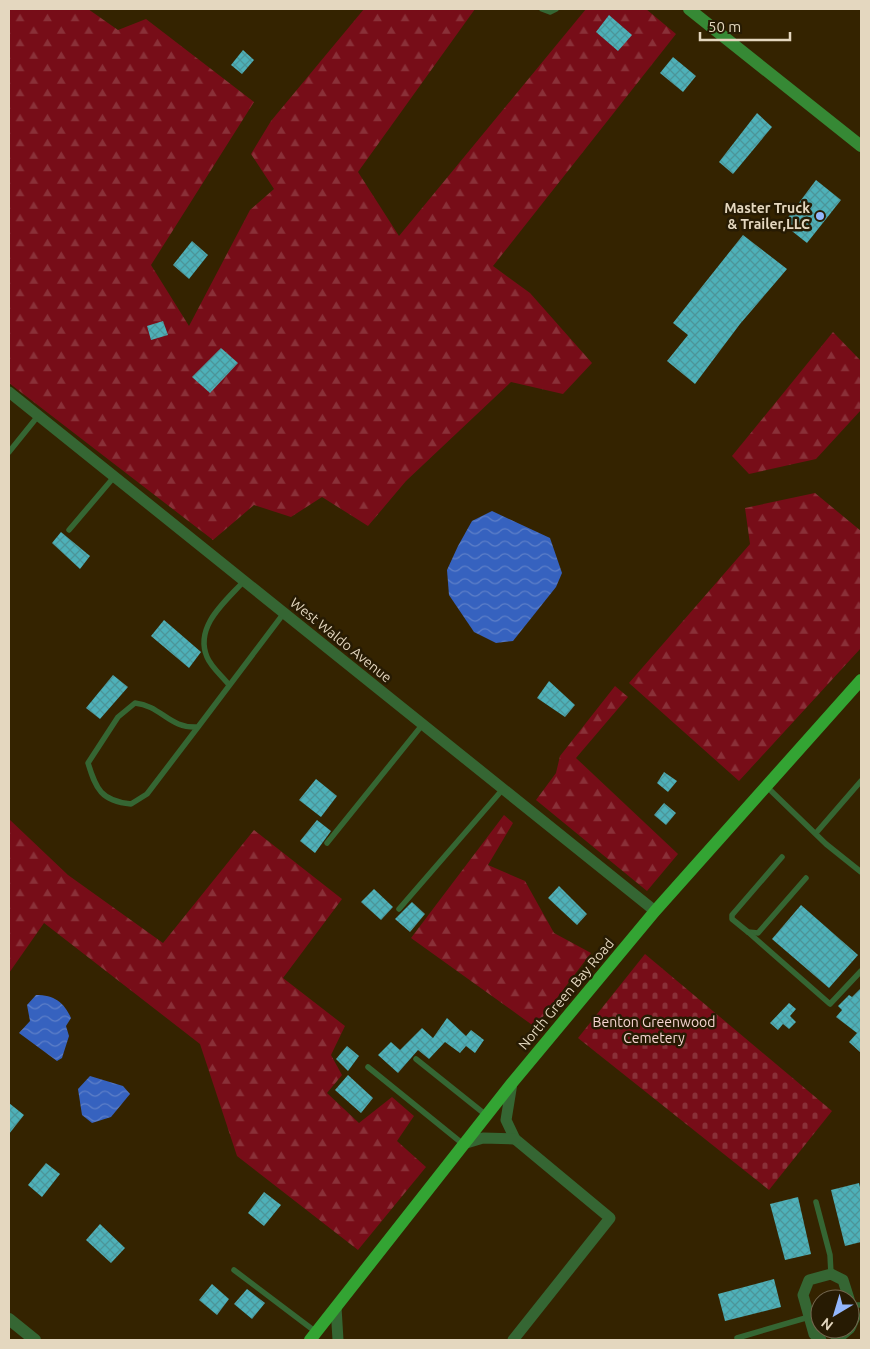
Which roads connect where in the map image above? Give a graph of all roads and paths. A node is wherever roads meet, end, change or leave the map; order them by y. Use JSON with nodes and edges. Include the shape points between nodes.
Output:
{"nodes":[{"id":1,"x":542,"y":9,"type":"edge"},
{"id":2,"x":556,"y":9,"type":"edge"},
{"id":3,"x":689,"y":9,"type":"edge"},
{"id":4,"x":861,"y":146,"type":"edge"},
{"id":5,"x":9,"y":392,"type":"edge"},
{"id":6,"x":38,"y":416,"type":"junction"},
{"id":7,"x":9,"y":452,"type":"edge"},
{"id":8,"x":114,"y":477,"type":"junction"},
{"id":9,"x":70,"y":530,"type":"dead end"},
{"id":10,"x":244,"y":581,"type":"junction"},
{"id":11,"x":284,"y":613,"type":"junction"},
{"id":12,"x":861,"y":680,"type":"edge"},
{"id":13,"x":229,"y":685,"type":"junction"},
{"id":14,"x":423,"y":724,"type":"junction"},
{"id":15,"x":198,"y":727,"type":"junction"},
{"id":16,"x":861,"y":781,"type":"edge"},
{"id":17,"x":766,"y":786,"type":"junction"},
{"id":18,"x":503,"y":789,"type":"junction"},
{"id":19,"x":816,"y":833,"type":"junction"},
{"id":20,"x":327,"y":843,"type":"dead end"},
{"id":21,"x":782,"y":857,"type":"dead end"},
{"id":22,"x":861,"y":872,"type":"edge"},
{"id":23,"x":806,"y":878,"type":"dead end"},
{"id":24,"x":398,"y":909,"type":"dead end"},
{"id":25,"x":656,"y":910,"type":"junction"},
{"id":26,"x":748,"y":932,"type":"junction"},
{"id":27,"x":861,"y":971,"type":"edge"},
{"id":28,"x":416,"y":1060,"type":"dead end"},
{"id":29,"x":368,"y":1067,"type":"dead end"},
{"id":30,"x":512,"y":1083,"type":"junction"},
{"id":31,"x":486,"y":1115,"type":"junction"},
{"id":32,"x":515,"y":1139,"type":"junction"},
{"id":33,"x":463,"y":1144,"type":"junction"},
{"id":34,"x":816,"y":1202,"type":"dead end"},
{"id":35,"x":234,"y":1270,"type":"dead end"},
{"id":36,"x":831,"y":1274,"type":"junction"},
{"id":37,"x":847,"y":1289,"type":"edge"},
{"id":38,"x":336,"y":1307,"type":"junction"},
{"id":39,"x":809,"y":1317,"type":"junction"},
{"id":40,"x":9,"y":1319,"type":"edge"},
{"id":41,"x":313,"y":1336,"type":"edge"},
{"id":42,"x":737,"y":1338,"type":"dead end"},
{"id":43,"x":35,"y":1340,"type":"edge"},
{"id":44,"x":338,"y":1340,"type":"edge"},
{"id":45,"x":513,"y":1340,"type":"edge"},
{"id":46,"x":821,"y":1340,"type":"edge"}],
"edges":[{"from":1,"to":2,"type":"lane","via":[[550,12]]},
{"from":3,"to":4,"type":"main road"},
{"from":5,"to":6,"type":"street","name":"West Waldo Avenue"},
{"from":6,"to":7,"type":"lane"},
{"from":6,"to":8,"type":"street","name":"West Waldo Avenue"},
{"from":8,"to":9,"type":"lane"},
{"from":8,"to":10,"type":"street","name":"West Waldo Avenue"},
{"from":10,"to":11,"type":"street","name":"West Waldo Avenue"},
{"from":10,"to":13,"type":"lane","via":[[214,614],[204,639],[207,658]]},
{"from":11,"to":13,"type":"lane"},
{"from":11,"to":14,"type":"street","name":"West Waldo Avenue"},
{"from":12,"to":17,"type":"main road","name":"North Green Bay Road"},
{"from":13,"to":15,"type":"lane"},
{"from":14,"to":18,"type":"street","name":"West Waldo Avenue"},
{"from":14,"to":20,"type":"lane"},
{"from":15,"to":15,"type":"lane","via":[[185,728],[148,704],[136,703],[118,717],[88,762],[95,786],[117,803],[132,804],[146,794]]},
{"from":16,"to":19,"type":"lane"},
{"from":17,"to":19,"type":"lane"},
{"from":17,"to":25,"type":"main road","name":"North Green Bay Road"},
{"from":18,"to":24,"type":"lane"},
{"from":18,"to":25,"type":"street","name":"West Waldo Avenue"},
{"from":19,"to":22,"type":"lane"},
{"from":21,"to":26,"type":"lane","via":[[732,915],[732,919]]},
{"from":23,"to":26,"type":"lane","via":[[758,933]]},
{"from":25,"to":30,"type":"main road","name":"North Green Bay Road"},
{"from":26,"to":27,"type":"lane","via":[[830,1004]]},
{"from":28,"to":31,"type":"lane"},
{"from":29,"to":33,"type":"lane"},
{"from":30,"to":31,"type":"main road","name":"North Green Bay Road"},
{"from":30,"to":32,"type":"street","via":[[506,1120]]},
{"from":31,"to":33,"type":"main road","name":"North Green Bay Road"},
{"from":32,"to":33,"type":"street","via":[[483,1138]]},
{"from":32,"to":45,"type":"street","via":[[610,1218]]},
{"from":33,"to":38,"type":"main road","name":"North Green Bay Road"},
{"from":34,"to":36,"type":"lane","via":[[830,1255]]},
{"from":35,"to":41,"type":"lane"},
{"from":36,"to":37,"type":"street","via":[[843,1280]]},
{"from":36,"to":39,"type":"street","via":[[809,1280],[803,1295]]},
{"from":38,"to":41,"type":"main road","name":"North Green Bay Road"},
{"from":38,"to":44,"type":"street"},
{"from":39,"to":42,"type":"lane"},
{"from":39,"to":46,"type":"street","via":[[814,1334]]},
{"from":40,"to":43,"type":"street"}]}
